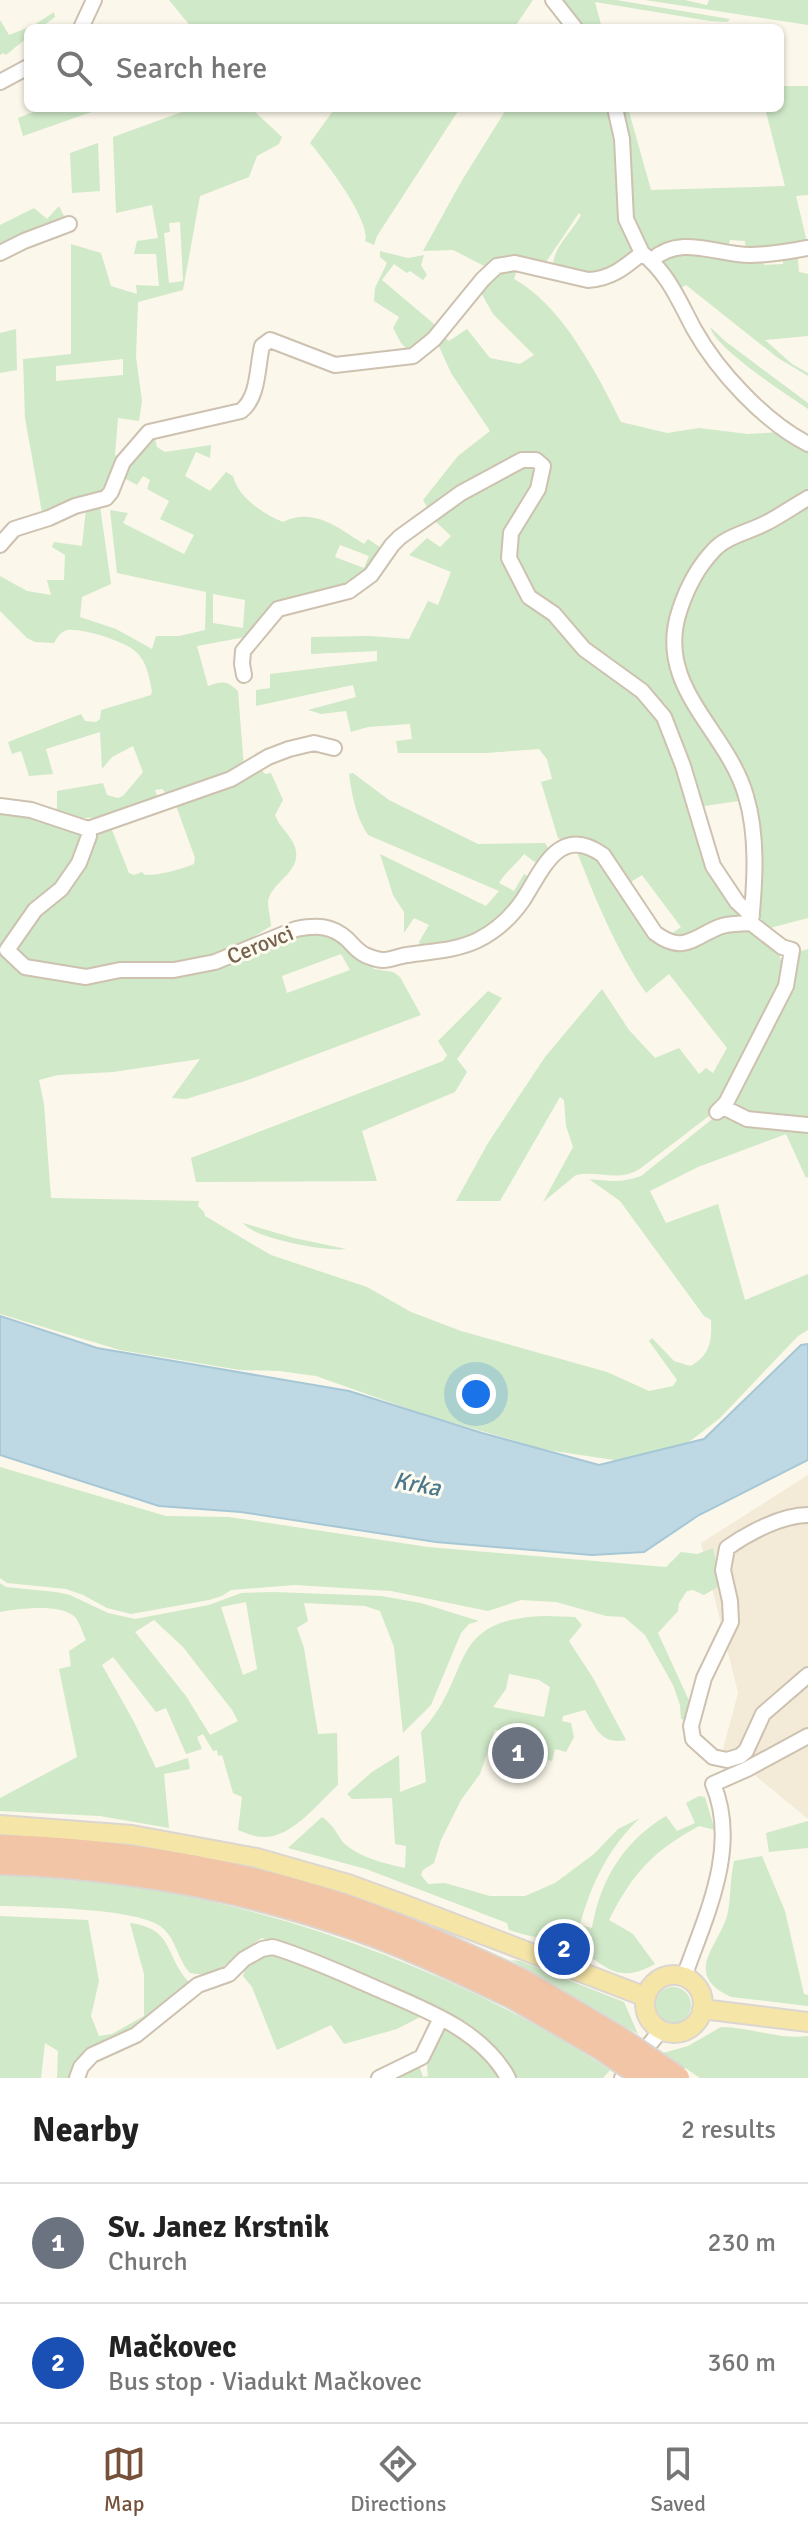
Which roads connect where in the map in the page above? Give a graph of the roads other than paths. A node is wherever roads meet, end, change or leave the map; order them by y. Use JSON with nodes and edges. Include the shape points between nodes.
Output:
{"nodes":[{"id":1,"x":94,"y":0,"type":"edge"},
{"id":2,"x":553,"y":0,"type":"edge"},
{"id":3,"x":83,"y":24,"type":"edge"},
{"id":4,"x":572,"y":24,"type":"edge"},
{"id":5,"x":24,"y":69,"type":"edge"},
{"id":6,"x":0,"y":82,"type":"edge"},
{"id":7,"x":616,"y":112,"type":"edge"},
{"id":8,"x":69,"y":224,"type":"dead end"},
{"id":9,"x":808,"y":248,"type":"edge"},
{"id":10,"x":0,"y":253,"type":"edge"},
{"id":11,"x":647,"y":256,"type":"junction"},
{"id":12,"x":808,"y":444,"type":"edge"},
{"id":13,"x":808,"y":498,"type":"edge"},
{"id":14,"x":0,"y":545,"type":"edge"},
{"id":15,"x":244,"y":675,"type":"dead end"},
{"id":16,"x":334,"y":748,"type":"dead end"},
{"id":17,"x":0,"y":806,"type":"edge"},
{"id":18,"x":88,"y":829,"type":"junction"},
{"id":19,"x":752,"y":920,"type":"junction"},
{"id":20,"x":808,"y":946,"type":"edge"},
{"id":21,"x":792,"y":950,"type":"junction"},
{"id":22,"x":808,"y":1125,"type":"edge"},
{"id":23,"x":808,"y":1515,"type":"edge"},
{"id":24,"x":808,"y":1675,"type":"edge"},
{"id":25,"x":808,"y":1736,"type":"edge"},
{"id":26,"x":0,"y":1825,"type":"edge"},
{"id":27,"x":0,"y":1846,"type":"edge"},
{"id":28,"x":0,"y":1863,"type":"edge"},
{"id":29,"x":684,"y":1977,"type":"junction"},
{"id":30,"x":518,"y":1989,"type":"junction"},
{"id":31,"x":646,"y":1997,"type":"junction"},
{"id":32,"x":702,"y":2009,"type":"junction"},
{"id":33,"x":441,"y":2018,"type":"junction"},
{"id":34,"x":808,"y":2022,"type":"edge"},
{"id":35,"x":662,"y":2029,"type":"junction"},
{"id":36,"x":77,"y":2078,"type":"edge"},
{"id":37,"x":379,"y":2078,"type":"edge"},
{"id":38,"x":508,"y":2078,"type":"edge"},
{"id":39,"x":622,"y":2078,"type":"edge"},
{"id":40,"x":645,"y":2078,"type":"edge"},
{"id":41,"x":678,"y":2078,"type":"edge"}],
"edges":[{"from":1,"to":3,"type":"street"},
{"from":2,"to":4,"type":"street"},
{"from":5,"to":6,"type":"street"},
{"from":7,"to":11,"type":"street","via":[[626,219]]},
{"from":8,"to":10,"type":"street"},
{"from":9,"to":11,"type":"street","via":[[750,255],[700,246]]},
{"from":11,"to":12,"type":"street","via":[[674,289],[695,332],[737,385],[782,429]]},
{"from":11,"to":14,"type":"street","via":[[599,280],[515,263],[497,266],[413,356],[335,365],[270,340],[262,346],[249,405],[202,422],[149,432],[123,462],[106,498],[14,529]]},
{"from":13,"to":19,"type":"street","via":[[714,549],[695,575],[674,625],[678,671],[746,794],[755,862]]},
{"from":15,"to":19,"type":"street","via":[[243,651],[278,609],[361,584],[392,545],[461,493],[522,460],[536,460],[543,466],[538,489],[511,533],[509,558],[529,597],[554,614],[594,657],[642,691],[664,717],[713,866]]},
{"from":16,"to":18,"type":"street","via":[[314,743],[289,749],[231,779]]},
{"from":17,"to":18,"type":"street"},
{"from":18,"to":19,"type":"street","name":"Cerovci","via":[[79,863],[7,950],[25,967],[86,977],[120,970],[174,970],[215,962],[310,926],[336,931],[358,951],[380,960],[460,948],[505,922],[554,852],[571,845],[603,855],[664,940],[678,945],[721,926]]},
{"from":19,"to":21,"type":"street"},
{"from":20,"to":21,"type":"street"},
{"from":21,"to":22,"type":"street","via":[[786,986],[720,1110],[747,1119]]},
{"from":23,"to":24,"type":"street","via":[[776,1523],[727,1548],[723,1570],[731,1622],[704,1678],[691,1726],[693,1739],[713,1757],[740,1756],[763,1714]]},
{"from":25,"to":29,"type":"street","via":[[713,1784],[724,1820],[722,1860]]},
{"from":26,"to":31,"type":"main road","via":[[132,1835],[287,1866],[403,1904]]},
{"from":27,"to":30,"type":"highway","via":[[62,1848],[183,1865],[302,1893],[435,1940]]},
{"from":28,"to":30,"type":"highway","via":[[68,1866],[240,1894],[347,1926]]},
{"from":29,"to":31,"type":"main road","via":[[660,1979]]},
{"from":29,"to":32,"type":"main road","via":[[697,1986]]},
{"from":30,"to":40,"type":"highway","bridge":true},
{"from":30,"to":41,"type":"highway","bridge":true,"via":[[606,2030]]},
{"from":31,"to":35,"type":"main road","via":[[650,2019]]},
{"from":32,"to":34,"type":"main road"},
{"from":32,"to":35,"type":"main road","via":[[686,2030]]},
{"from":33,"to":36,"type":"street","via":[[273,1947],[244,1959],[229,1974],[198,1985],[136,2035],[92,2055]]},
{"from":33,"to":37,"type":"street","via":[[422,2057]]},
{"from":33,"to":38,"type":"street","via":[[472,2037]]},
{"from":35,"to":39,"type":"street"}]}
